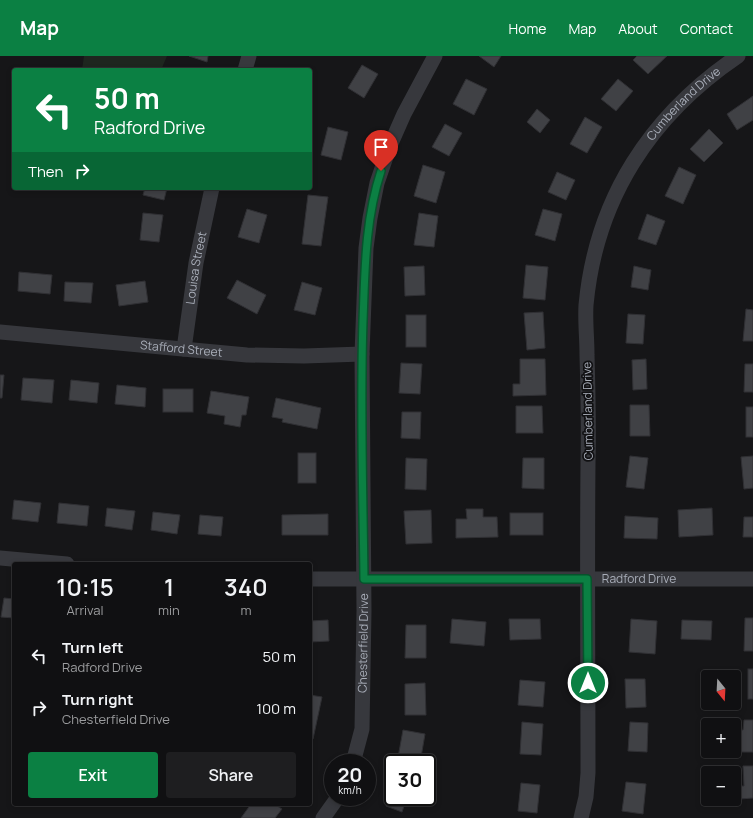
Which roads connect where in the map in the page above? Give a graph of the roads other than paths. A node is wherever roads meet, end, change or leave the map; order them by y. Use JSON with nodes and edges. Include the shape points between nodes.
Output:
{"nodes":[{"id":1,"x":249,"y":56,"type":"edge"},
{"id":2,"x":435,"y":56,"type":"edge"},
{"id":3,"x":738,"y":56,"type":"edge"},
{"id":4,"x":246,"y":68,"type":"edge"},
{"id":5,"x":212,"y":190,"type":"edge"},
{"id":6,"x":0,"y":332,"type":"edge"},
{"id":7,"x":184,"y":349,"type":"junction"},
{"id":8,"x":362,"y":354,"type":"junction"},
{"id":9,"x":0,"y":558,"type":"edge"},
{"id":10,"x":45,"y":562,"type":"edge"},
{"id":11,"x":753,"y":578,"type":"edge"},
{"id":12,"x":312,"y":579,"type":"edge"},
{"id":13,"x":364,"y":579,"type":"junction"},
{"id":14,"x":587,"y":579,"type":"junction"},
{"id":15,"x":355,"y":754,"type":"edge"},
{"id":16,"x":332,"y":806,"type":"edge"},
{"id":17,"x":323,"y":818,"type":"edge"},
{"id":18,"x":581,"y":818,"type":"edge"}],
"edges":[{"from":1,"to":4,"type":"street"},
{"from":2,"to":8,"type":"street","name":"Chesterfield Drive","via":[[404,114],[378,182],[366,248]]},
{"from":3,"to":14,"type":"street","name":"Cumberland Drive","via":[[714,72],[664,118],[625,174],[602,228],[593,260],[586,306],[589,433]]},
{"from":5,"to":7,"type":"street","name":"Louisa Street","via":[[196,263]]},
{"from":6,"to":7,"type":"street","name":"Stafford Street"},
{"from":7,"to":8,"type":"street","name":"Stafford Street","via":[[247,355]]},
{"from":8,"to":13,"type":"street","name":"Chesterfield Drive"},
{"from":9,"to":10,"type":"street"},
{"from":11,"to":14,"type":"street","name":"Radford Drive"},
{"from":12,"to":13,"type":"street","name":"Radford Drive"},
{"from":13,"to":14,"type":"street","name":"Radford Drive"},
{"from":13,"to":15,"type":"street","name":"Chesterfield Drive","via":[[362,729]]},
{"from":14,"to":18,"type":"street","name":"Cumberland Drive","via":[[588,773]]},
{"from":16,"to":17,"type":"street"}]}
